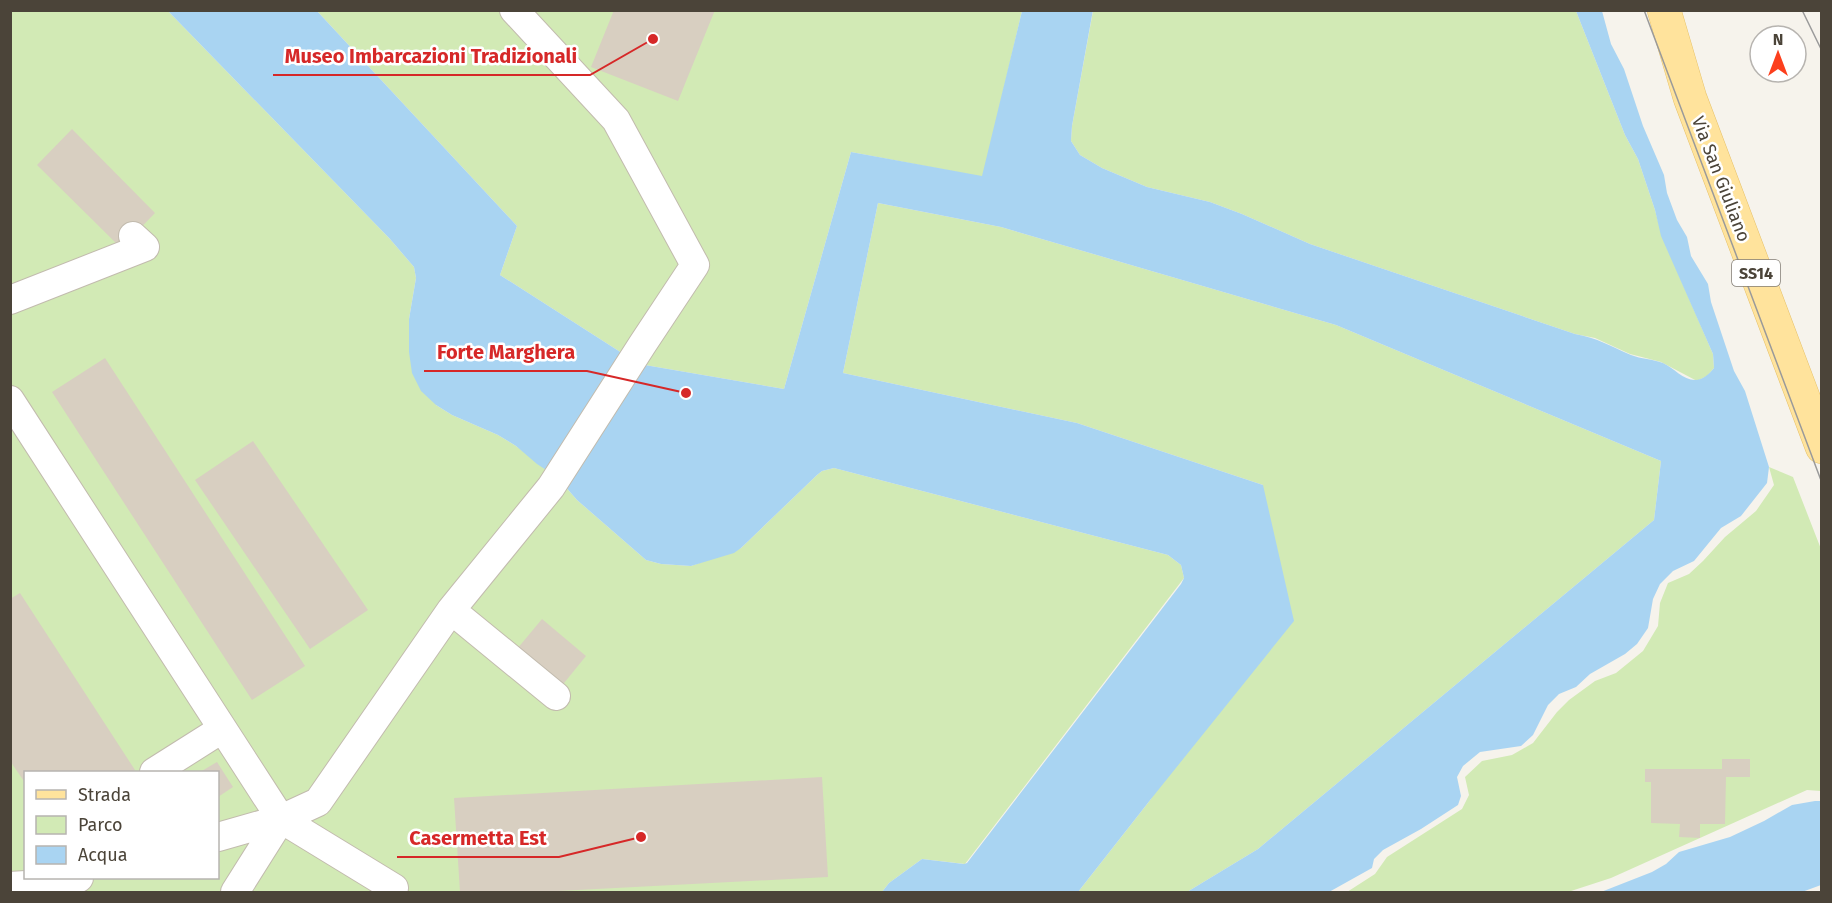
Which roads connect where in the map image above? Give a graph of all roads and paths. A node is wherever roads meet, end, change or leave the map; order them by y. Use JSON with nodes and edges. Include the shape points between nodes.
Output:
{"nodes":[{"id":1,"x":514,"y":10,"type":"edge"},
{"id":2,"x":1652,"y":10,"type":"edge"},
{"id":3,"x":1664,"y":10,"type":"edge"},
{"id":4,"x":1690,"y":98,"type":"junction"},
{"id":5,"x":133,"y":236,"type":"dead end"},
{"id":6,"x":10,"y":300,"type":"edge"},
{"id":7,"x":11,"y":402,"type":"edge"},
{"id":8,"x":1821,"y":447,"type":"edge"},
{"id":9,"x":451,"y":610,"type":"junction"},
{"id":10,"x":556,"y":696,"type":"dead end"},
{"id":11,"x":222,"y":729,"type":"junction"},
{"id":12,"x":156,"y":771,"type":"edge"},
{"id":13,"x":280,"y":819,"type":"junction"},
{"id":14,"x":219,"y":837,"type":"edge"},
{"id":15,"x":76,"y":879,"type":"edge"},
{"id":16,"x":10,"y":886,"type":"edge"},
{"id":17,"x":394,"y":888,"type":"dead end"},
{"id":18,"x":235,"y":892,"type":"edge"}],
"edges":[{"from":1,"to":9,"type":"street","via":[[616,120],[695,266],[551,487]]},
{"from":2,"to":4,"type":"street"},
{"from":3,"to":4,"type":"main road","name":"Via San Giuliano","number":"SS14"},
{"from":4,"to":8,"type":"main road","name":"Via San Giuliano","number":"SS14"},
{"from":5,"to":6,"type":"street","via":[[145,247]]},
{"from":7,"to":11,"type":"street"},
{"from":9,"to":10,"type":"street"},
{"from":9,"to":13,"type":"street","via":[[318,802]]},
{"from":11,"to":12,"type":"street"},
{"from":11,"to":13,"type":"street"},
{"from":13,"to":14,"type":"street"},
{"from":13,"to":17,"type":"street"},
{"from":13,"to":18,"type":"street"},
{"from":15,"to":16,"type":"street","via":[[58,884]]}]}
